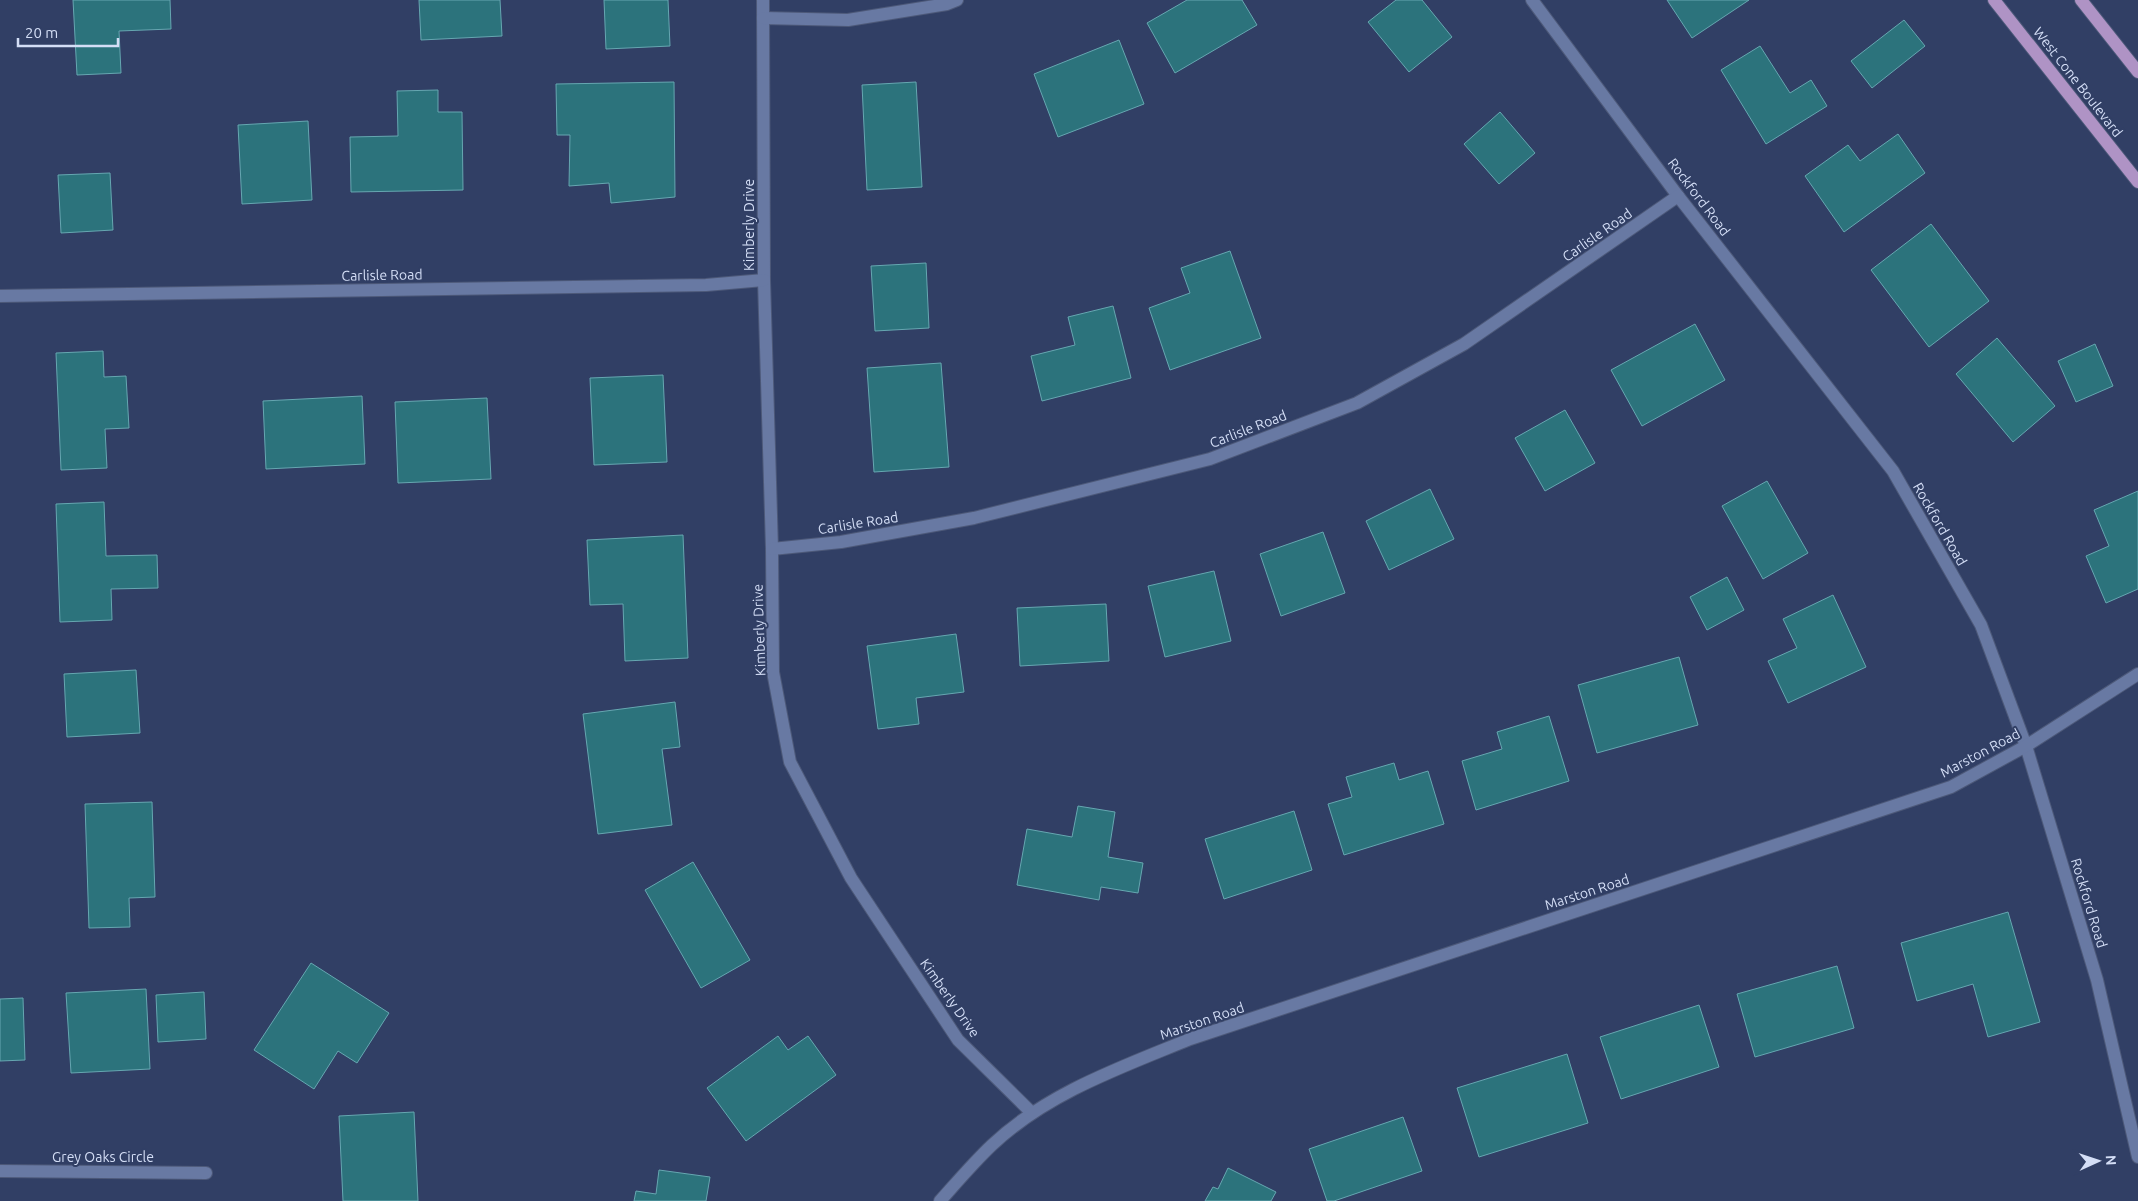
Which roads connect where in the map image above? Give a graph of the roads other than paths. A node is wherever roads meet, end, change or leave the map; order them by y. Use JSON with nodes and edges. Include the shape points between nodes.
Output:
{"nodes":[{"id":1,"x":763,"y":0,"type":"edge"},
{"id":2,"x":957,"y":0,"type":"edge"},
{"id":3,"x":1532,"y":0,"type":"edge"},
{"id":4,"x":1994,"y":0,"type":"edge"},
{"id":5,"x":2081,"y":0,"type":"edge"},
{"id":6,"x":763,"y":18,"type":"junction"},
{"id":7,"x":2138,"y":72,"type":"edge"},
{"id":8,"x":2138,"y":182,"type":"edge"},
{"id":9,"x":1678,"y":196,"type":"junction"},
{"id":10,"x":764,"y":280,"type":"junction"},
{"id":11,"x":0,"y":296,"type":"edge"},
{"id":12,"x":772,"y":550,"type":"junction"},
{"id":13,"x":2138,"y":674,"type":"edge"},
{"id":14,"x":2026,"y":746,"type":"junction"},
{"id":15,"x":1032,"y":1114,"type":"junction"},
{"id":16,"x":2138,"y":1157,"type":"edge"},
{"id":17,"x":0,"y":1171,"type":"edge"},
{"id":18,"x":206,"y":1173,"type":"dead end"},
{"id":19,"x":940,"y":1201,"type":"edge"}],
"edges":[{"from":1,"to":6,"type":"street","name":"Kimberly Drive"},
{"from":2,"to":6,"type":"street","via":[[848,20]]},
{"from":3,"to":9,"type":"street","name":"Rockford Road"},
{"from":4,"to":8,"type":"main road","name":"West Cone Boulevard"},
{"from":5,"to":7,"type":"main road"},
{"from":6,"to":10,"type":"street","name":"Kimberly Drive"},
{"from":9,"to":12,"type":"street","name":"Carlisle Road","via":[[1464,344],[1357,403],[1191,464],[974,518],[841,542]]},
{"from":9,"to":14,"type":"street","name":"Rockford Road","via":[[1892,471],[1981,625]]},
{"from":10,"to":11,"type":"street","name":"Carlisle Road","via":[[706,285]]},
{"from":10,"to":12,"type":"street","name":"Kimberly Drive"},
{"from":12,"to":15,"type":"street","name":"Kimberly Drive","via":[[773,672],[790,762],[851,878],[958,1040]]},
{"from":13,"to":14,"type":"street","name":"Marston Road"},
{"from":14,"to":15,"type":"street","name":"Marston Road","via":[[1951,787],[1190,1039],[1100,1076]]},
{"from":14,"to":16,"type":"street","name":"Rockford Road","via":[[2097,980]]},
{"from":15,"to":19,"type":"street","via":[[992,1144]]},
{"from":17,"to":18,"type":"street","name":"Grey Oaks Circle"}]}
